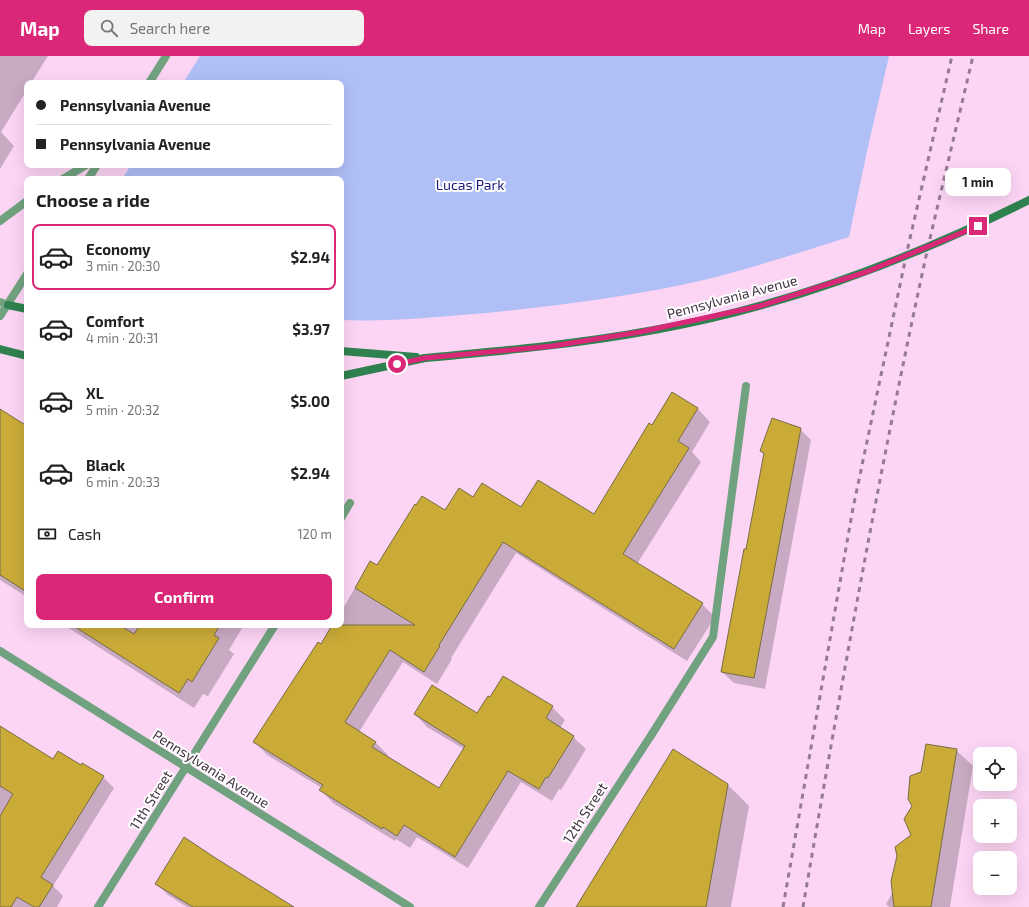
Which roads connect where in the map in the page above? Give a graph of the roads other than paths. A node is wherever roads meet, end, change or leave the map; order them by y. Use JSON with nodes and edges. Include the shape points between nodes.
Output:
{"nodes":[{"id":1,"x":166,"y":56,"type":"edge"},
{"id":2,"x":151,"y":80,"type":"edge"},
{"id":3,"x":81,"y":168,"type":"edge"},
{"id":4,"x":68,"y":176,"type":"edge"},
{"id":5,"x":1029,"y":200,"type":"edge"},
{"id":6,"x":24,"y":203,"type":"edge"},
{"id":7,"x":0,"y":221,"type":"edge"},
{"id":8,"x":24,"y":278,"type":"edge"},
{"id":9,"x":4,"y":303,"type":"edge"},
{"id":10,"x":24,"y":308,"type":"edge"},
{"id":11,"x":0,"y":316,"type":"edge"},
{"id":12,"x":0,"y":349,"type":"edge"},
{"id":13,"x":344,"y":351,"type":"edge"},
{"id":14,"x":24,"y":355,"type":"edge"},
{"id":15,"x":425,"y":358,"type":"junction"},
{"id":16,"x":344,"y":375,"type":"edge"},
{"id":17,"x":746,"y":386,"type":"dead end"},
{"id":18,"x":350,"y":503,"type":"dead end"},
{"id":19,"x":344,"y":513,"type":"edge"},
{"id":20,"x":273,"y":628,"type":"edge"},
{"id":21,"x":0,"y":651,"type":"edge"},
{"id":22,"x":186,"y":768,"type":"junction"},
{"id":23,"x":98,"y":907,"type":"edge"},
{"id":24,"x":410,"y":907,"type":"edge"},
{"id":25,"x":539,"y":907,"type":"edge"}],
"edges":[{"from":1,"to":2,"type":"street"},
{"from":3,"to":4,"type":"street"},
{"from":5,"to":15,"type":"main road","name":"Pennsylvania Avenue","bridge":true,"via":[[978,226],[866,272],[760,306],[655,330],[560,345]]},
{"from":6,"to":7,"type":"street"},
{"from":8,"to":9,"type":"street"},
{"from":9,"to":10,"type":"main road"},
{"from":9,"to":11,"type":"street"},
{"from":12,"to":14,"type":"main road"},
{"from":13,"to":15,"type":"main road","name":"Pennsylvania Avenue"},
{"from":15,"to":16,"type":"main road","name":"Pennsylvania Avenue"},
{"from":17,"to":25,"type":"street","name":"12th Street","via":[[712,637]]},
{"from":18,"to":19,"type":"street"},
{"from":20,"to":22,"type":"street","name":"11th Street"},
{"from":21,"to":22,"type":"street","name":"Pennsylvania Avenue"},
{"from":22,"to":23,"type":"street","name":"11th Street"},
{"from":22,"to":24,"type":"street","name":"Pennsylvania Avenue"}]}
